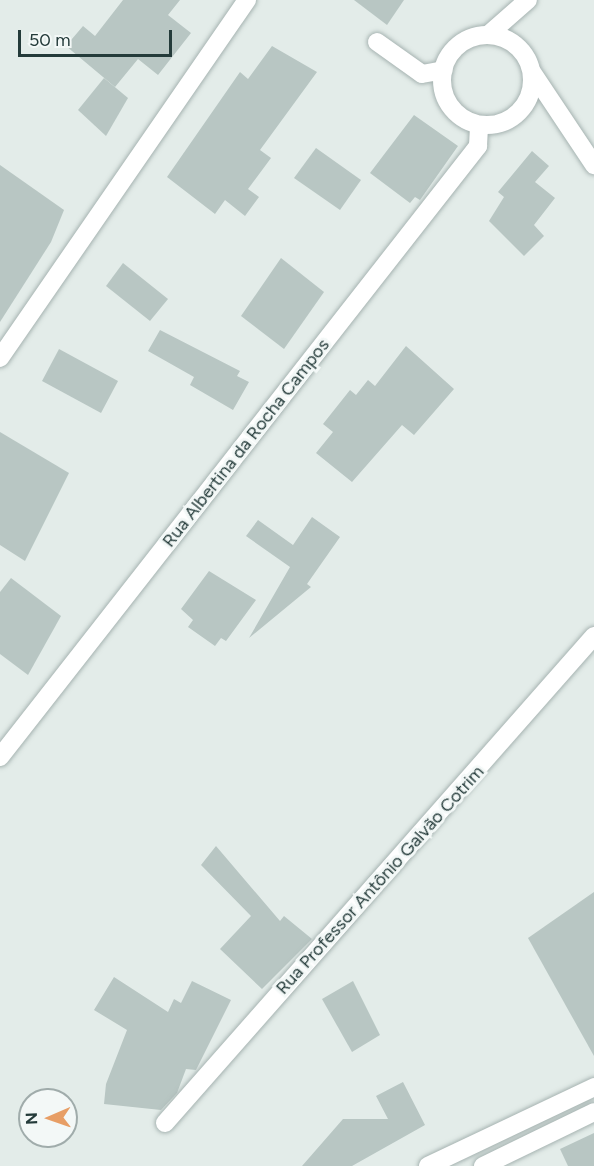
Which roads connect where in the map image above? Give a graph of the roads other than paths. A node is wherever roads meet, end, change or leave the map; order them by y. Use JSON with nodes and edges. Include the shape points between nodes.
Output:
{"nodes":[{"id":1,"x":247,"y":0,"type":"edge"},
{"id":2,"x":528,"y":0,"type":"edge"},
{"id":3,"x":488,"y":35,"type":"junction"},
{"id":4,"x":377,"y":42,"type":"dead end"},
{"id":5,"x":444,"y":70,"type":"junction"},
{"id":6,"x":532,"y":72,"type":"junction"},
{"id":7,"x":479,"y":125,"type":"junction"},
{"id":8,"x":594,"y":165,"type":"edge"},
{"id":9,"x":0,"y":358,"type":"edge"},
{"id":10,"x":594,"y":636,"type":"edge"},
{"id":11,"x":0,"y":757,"type":"edge"},
{"id":12,"x":594,"y":1087,"type":"edge"},
{"id":13,"x":594,"y":1112,"type":"edge"},
{"id":14,"x":165,"y":1123,"type":"dead end"},
{"id":15,"x":428,"y":1166,"type":"edge"},
{"id":16,"x":483,"y":1166,"type":"edge"}],
"edges":[{"from":1,"to":9,"type":"street"},
{"from":2,"to":3,"type":"street"},
{"from":3,"to":5,"type":"street","via":[[460,45]]},
{"from":3,"to":6,"type":"street","via":[[517,46]]},
{"from":4,"to":5,"type":"street","via":[[422,74]]},
{"from":5,"to":7,"type":"street","via":[[443,85],[450,105]]},
{"from":6,"to":7,"type":"street","via":[[527,101],[519,113],[493,125]]},
{"from":6,"to":8,"type":"street"},
{"from":7,"to":11,"type":"street","name":"Rua Albertina da Rocha Campos","via":[[478,146]]},
{"from":10,"to":14,"type":"street","name":"Rua Professor Antônio Galvão Cotrim"},
{"from":12,"to":15,"type":"street"},
{"from":13,"to":16,"type":"street"}]}
